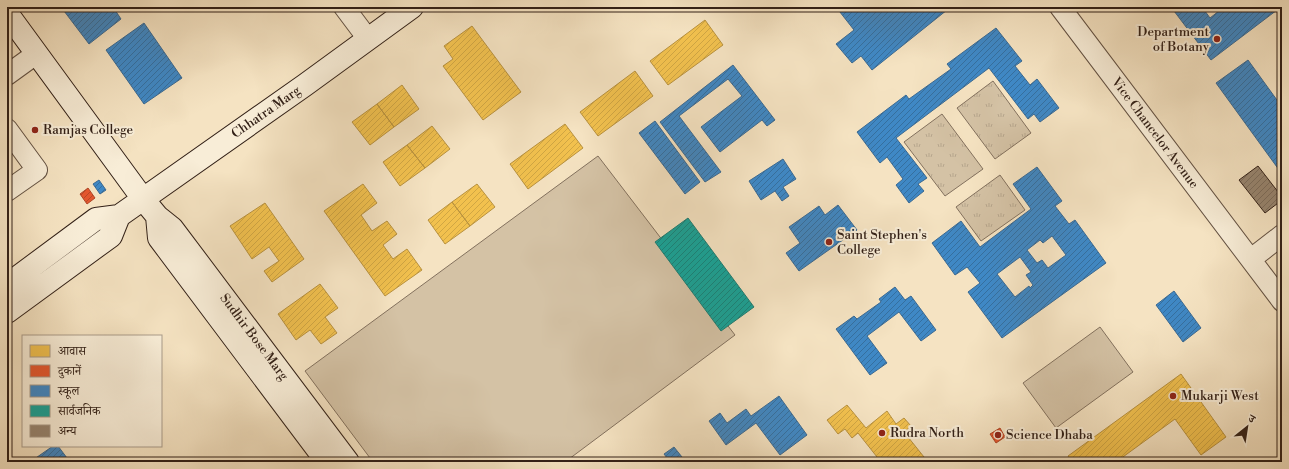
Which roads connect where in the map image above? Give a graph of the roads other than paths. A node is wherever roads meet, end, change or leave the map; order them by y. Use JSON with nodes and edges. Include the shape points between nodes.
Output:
{"nodes":[{"id":1,"x":344,"y":7,"type":"edge"},
{"id":2,"x":412,"y":7,"type":"edge"},
{"id":3,"x":1060,"y":7,"type":"edge"},
{"id":4,"x":7,"y":13,"type":"edge"},
{"id":5,"x":368,"y":40,"type":"junction"},
{"id":6,"x":36,"y":54,"type":"junction"},
{"id":7,"x":7,"y":75,"type":"edge"},
{"id":8,"x":7,"y":129,"type":"edge"},
{"id":9,"x":7,"y":191,"type":"edge"},
{"id":10,"x":143,"y":199,"type":"junction"},
{"id":11,"x":119,"y":216,"type":"junction"},
{"id":12,"x":157,"y":216,"type":"junction"},
{"id":13,"x":1282,"y":236,"type":"edge"},
{"id":14,"x":1251,"y":259,"type":"junction"},
{"id":15,"x":7,"y":285,"type":"edge"},
{"id":16,"x":1282,"y":301,"type":"edge"},
{"id":17,"x":7,"y":312,"type":"edge"},
{"id":18,"x":326,"y":462,"type":"edge"},
{"id":19,"x":348,"y":462,"type":"edge"}],
"edges":[{"from":1,"to":5,"type":"street"},
{"from":2,"to":5,"type":"street","name":"Chhatra Marg"},
{"from":3,"to":14,"type":"street","name":"Vice Chancelor Avenue"},
{"from":4,"to":6,"type":"street","name":"Sudhir Bose Marg"},
{"from":5,"to":10,"type":"street","name":"Chhatra Marg"},
{"from":6,"to":7,"type":"street"},
{"from":6,"to":10,"type":"street","name":"Sudhir Bose Marg"},
{"from":8,"to":9,"type":"street","via":[[37,170]]},
{"from":10,"to":11,"type":"street","name":"Chhatra Marg"},
{"from":10,"to":12,"type":"street","name":"Sudhir Bose Marg"},
{"from":11,"to":15,"type":"street","name":"Chhatra Marg","via":[[96,219]]},
{"from":11,"to":17,"type":"street","via":[[111,236]]},
{"from":12,"to":18,"type":"street","name":"Sudhir Bose Marg","via":[[159,238]]},
{"from":12,"to":19,"type":"street","name":"Sudhir Bose Marg","via":[[182,240]]},
{"from":13,"to":14,"type":"street"},
{"from":14,"to":16,"type":"street","name":"Vice Chancelor Avenue"}]}
